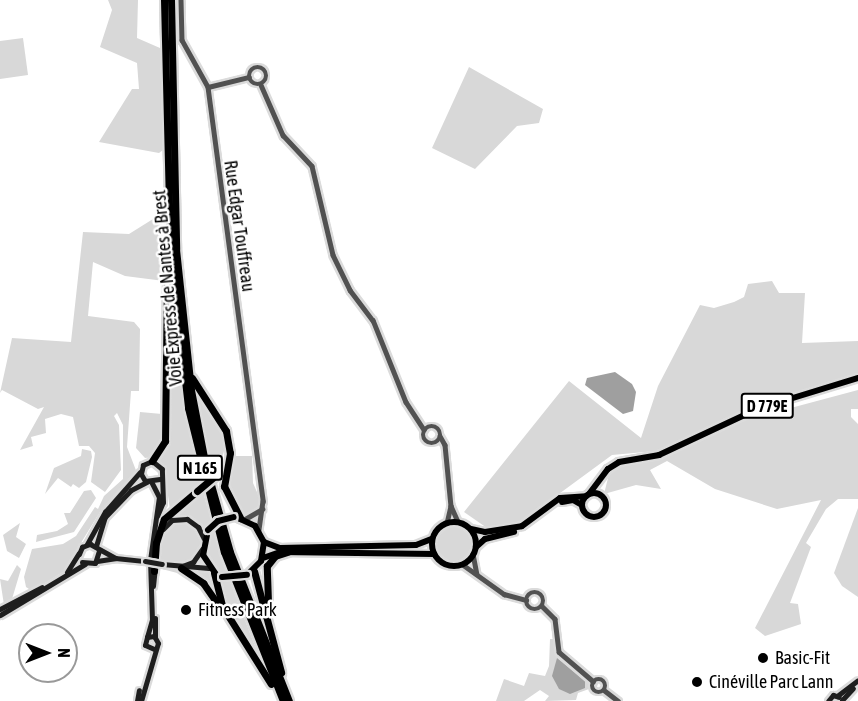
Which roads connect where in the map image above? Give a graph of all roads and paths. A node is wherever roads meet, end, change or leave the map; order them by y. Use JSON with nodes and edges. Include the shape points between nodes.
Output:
{"nodes":[{"id":1,"x":165,"y":0,"type":"edge"},
{"id":2,"x":171,"y":0,"type":"edge"},
{"id":3,"x":181,"y":0,"type":"edge"},
{"id":4,"x":249,"y":77,"type":"junction"},
{"id":5,"x":261,"y":85,"type":"junction"},
{"id":6,"x":208,"y":87,"type":"junction"},
{"id":7,"x":169,"y":223,"type":"junction"},
{"id":8,"x":182,"y":326,"type":"junction"},
{"id":9,"x":858,"y":378,"type":"edge"},
{"id":10,"x":426,"y":428,"type":"junction"},
{"id":11,"x":440,"y":436,"type":"junction"},
{"id":12,"x":229,"y":441,"type":"junction"},
{"id":13,"x":436,"y":442,"type":"junction"},
{"id":14,"x":445,"y":451,"type":"junction"},
{"id":15,"x":153,"y":461,"type":"junction"},
{"id":16,"x":140,"y":472,"type":"junction"},
{"id":17,"x":603,"y":475,"type":"junction"},
{"id":18,"x":160,"y":479,"type":"junction"},
{"id":19,"x":149,"y":482,"type":"junction"},
{"id":20,"x":599,"y":494,"type":"junction"},
{"id":21,"x":587,"y":495,"type":"junction"},
{"id":22,"x":582,"y":505,"type":"junction"},
{"id":23,"x":451,"y":506,"type":"junction"},
{"id":24,"x":262,"y":509,"type":"junction"},
{"id":25,"x":156,"y":518,"type":"junction"},
{"id":26,"x":240,"y":518,"type":"junction"},
{"id":27,"x":458,"y":522,"type":"junction"},
{"id":28,"x":447,"y":523,"type":"junction"},
{"id":29,"x":470,"y":529,"type":"junction"},
{"id":30,"x":259,"y":531,"type":"junction"},
{"id":31,"x":204,"y":539,"type":"junction"},
{"id":32,"x":432,"y":539,"type":"junction"},
{"id":33,"x":264,"y":542,"type":"junction"},
{"id":34,"x":87,"y":544,"type":"junction"},
{"id":35,"x":476,"y":547,"type":"junction"},
{"id":36,"x":98,"y":548,"type":"junction"},
{"id":37,"x":202,"y":549,"type":"junction"},
{"id":38,"x":152,"y":550,"type":"junction"},
{"id":39,"x":287,"y":552,"type":"junction"},
{"id":40,"x":79,"y":553,"type":"junction"},
{"id":41,"x":434,"y":554,"type":"junction"},
{"id":42,"x":473,"y":554,"type":"junction"},
{"id":43,"x":115,"y":558,"type":"junction"},
{"id":44,"x":263,"y":558,"type":"junction"},
{"id":45,"x":97,"y":561,"type":"junction"},
{"id":46,"x":85,"y":564,"type":"junction"},
{"id":47,"x":462,"y":564,"type":"junction"},
{"id":48,"x":171,"y":566,"type":"junction"},
{"id":49,"x":181,"y":568,"type":"junction"},
{"id":50,"x":212,"y":570,"type":"junction"},
{"id":51,"x":154,"y":571,"type":"junction"},
{"id":52,"x":251,"y":573,"type":"junction"},
{"id":53,"x":477,"y":574,"type":"junction"},
{"id":54,"x":153,"y":586,"type":"junction"},
{"id":55,"x":526,"y":600,"type":"junction"},
{"id":56,"x":542,"y":606,"type":"junction"},
{"id":57,"x":0,"y":609,"type":"edge"},
{"id":58,"x":0,"y":615,"type":"edge"},
{"id":59,"x":227,"y":615,"type":"junction"},
{"id":60,"x":268,"y":617,"type":"junction"},
{"id":61,"x":147,"y":637,"type":"junction"},
{"id":62,"x":155,"y":637,"type":"junction"},
{"id":63,"x":150,"y":648,"type":"junction"},
{"id":64,"x":593,"y":681,"type":"junction"},
{"id":65,"x":858,"y":681,"type":"edge"},
{"id":66,"x":604,"y":690,"type":"junction"},
{"id":67,"x":840,"y":699,"type":"edge"},
{"id":68,"x":139,"y":701,"type":"edge"},
{"id":69,"x":281,"y":701,"type":"edge"},
{"id":70,"x":290,"y":701,"type":"edge"},
{"id":71,"x":618,"y":701,"type":"edge"},
{"id":72,"x":828,"y":701,"type":"edge"}],
"edges":[{"from":1,"to":7,"type":"highway","name":"Voie Express de Nantes à Brest","number":"N 165"},
{"from":2,"to":8,"type":"highway","name":"Voie Express de Nantes à Brest","number":"N 165","via":[[175,227]]},
{"from":3,"to":6,"type":"street","name":"Rue Edgar Touffreau","via":[[182,40]]},
{"from":4,"to":5,"type":"street"},
{"from":4,"to":5,"type":"street","via":[[252,68],[264,68],[267,78]]},
{"from":4,"to":6,"type":"street"},
{"from":5,"to":10,"type":"street","via":[[283,135],[312,166],[333,255],[350,290],[373,320],[417,418]]},
{"from":6,"to":24,"type":"street","name":"Rue Edgar Touffreau"},
{"from":7,"to":15,"type":"highway","via":[[165,441]]},
{"from":7,"to":69,"type":"highway","name":"Voie Express de Nantes à Brest","number":"N 165","via":[[178,339],[202,473],[239,596]]},
{"from":8,"to":12,"type":"highway","via":[[194,384],[224,426]]},
{"from":8,"to":70,"type":"highway","name":"Voie Express de Nantes à Brest","number":"N 165","via":[[199,433],[222,527],[250,610]]},
{"from":9,"to":17,"type":"main road","number":"D 779E","via":[[757,410],[659,455],[619,462]]},
{"from":10,"to":11,"type":"street","via":[[436,427]]},
{"from":10,"to":13,"type":"street","via":[[426,441]]},
{"from":11,"to":13,"type":"street"},
{"from":11,"to":14,"type":"street"},
{"from":12,"to":26,"type":"highway","via":[[224,481]]},
{"from":12,"to":51,"type":"highway","bridge":true,"via":[[217,474],[164,519],[156,543]]},
{"from":13,"to":14,"type":"street"},
{"from":14,"to":23,"type":"street"},
{"from":15,"to":16,"type":"main road","via":[[144,464]]},
{"from":15,"to":18,"type":"main road","via":[[161,467]]},
{"from":16,"to":19,"type":"main road"},
{"from":16,"to":34,"type":"main road","via":[[105,512]]},
{"from":17,"to":20,"type":"main road"},
{"from":17,"to":21,"type":"main road","number":"D 779E"},
{"from":18,"to":19,"type":"main road"},
{"from":18,"to":25,"type":"main road","via":[[163,499]]},
{"from":19,"to":25,"type":"main road","via":[[159,494]]},
{"from":19,"to":36,"type":"main road","via":[[131,490],[105,517]]},
{"from":20,"to":21,"type":"main road"},
{"from":20,"to":22,"type":"main road","via":[[606,504],[602,515],[588,516]]},
{"from":21,"to":22,"type":"main road"},
{"from":21,"to":29,"type":"main road","via":[[560,498],[522,526],[485,532]]},
{"from":22,"to":35,"type":"main road","via":[[573,500],[563,501],[531,527],[485,539]]},
{"from":23,"to":27,"type":"street"},
{"from":23,"to":28,"type":"street"},
{"from":24,"to":26,"type":"street"},
{"from":24,"to":30,"type":"street","name":"Rue Edgar Touffreau"},
{"from":25,"to":38,"type":"main road"},
{"from":26,"to":30,"type":"main road"},
{"from":26,"to":31,"type":"main road","bridge":true,"via":[[218,521]]},
{"from":27,"to":28,"type":"main road"},
{"from":27,"to":29,"type":"main road"},
{"from":28,"to":32,"type":"main road"},
{"from":29,"to":35,"type":"main road"},
{"from":30,"to":33,"type":"main road"},
{"from":31,"to":37,"type":"main road"},
{"from":31,"to":51,"type":"main road","via":[[190,521],[169,522],[160,536]]},
{"from":32,"to":33,"type":"main road","via":[[404,545],[280,548]]},
{"from":32,"to":41,"type":"main road"},
{"from":33,"to":44,"type":"main road"},
{"from":34,"to":36,"type":"main road"},
{"from":34,"to":40,"type":"main road"},
{"from":35,"to":42,"type":"main road"},
{"from":36,"to":43,"type":"main road"},
{"from":36,"to":45,"type":"main road"},
{"from":37,"to":48,"type":"main road","via":[[190,563]]},
{"from":37,"to":50,"type":"main road"},
{"from":38,"to":54,"type":"main road"},
{"from":38,"to":61,"type":"main road","via":[[152,620]]},
{"from":39,"to":41,"type":"main road"},
{"from":39,"to":44,"type":"main road"},
{"from":39,"to":60,"type":"highway","via":[[273,557],[267,566]]},
{"from":40,"to":46,"type":"main road"},
{"from":40,"to":57,"type":"main road","via":[[63,576]]},
{"from":41,"to":47,"type":"main road","via":[[441,562]]},
{"from":42,"to":47,"type":"main road"},
{"from":42,"to":53,"type":"street"},
{"from":43,"to":45,"type":"main road"},
{"from":43,"to":48,"type":"main road","bridge":true},
{"from":44,"to":52,"type":"main road"},
{"from":45,"to":46,"type":"main road"},
{"from":46,"to":58,"type":"main road"},
{"from":47,"to":53,"type":"street"},
{"from":48,"to":49,"type":"main road"},
{"from":49,"to":50,"type":"main road"},
{"from":49,"to":59,"type":"highway","via":[[203,583]]},
{"from":50,"to":52,"type":"main road","bridge":true,"via":[[222,577]]},
{"from":50,"to":59,"type":"highway"},
{"from":51,"to":54,"type":"main road"},
{"from":52,"to":60,"type":"highway"},
{"from":53,"to":55,"type":"street","via":[[504,594]]},
{"from":54,"to":62,"type":"main road"},
{"from":55,"to":56,"type":"street","via":[[532,610]]},
{"from":55,"to":56,"type":"street","via":[[536,592],[543,597]]},
{"from":56,"to":64,"type":"street","via":[[555,619],[559,652]]},
{"from":59,"to":69,"type":"highway"},
{"from":60,"to":70,"type":"highway","via":[[275,657]]},
{"from":61,"to":62,"type":"main road"},
{"from":61,"to":63,"type":"main road"},
{"from":62,"to":63,"type":"main road","via":[[158,643]]},
{"from":63,"to":68,"type":"main road"},
{"from":64,"to":66,"type":"street","via":[[594,691]]},
{"from":64,"to":66,"type":"street","via":[[603,680]]},
{"from":65,"to":67,"type":"main road"},
{"from":66,"to":71,"type":"street"},
{"from":67,"to":72,"type":"main road"}]}
